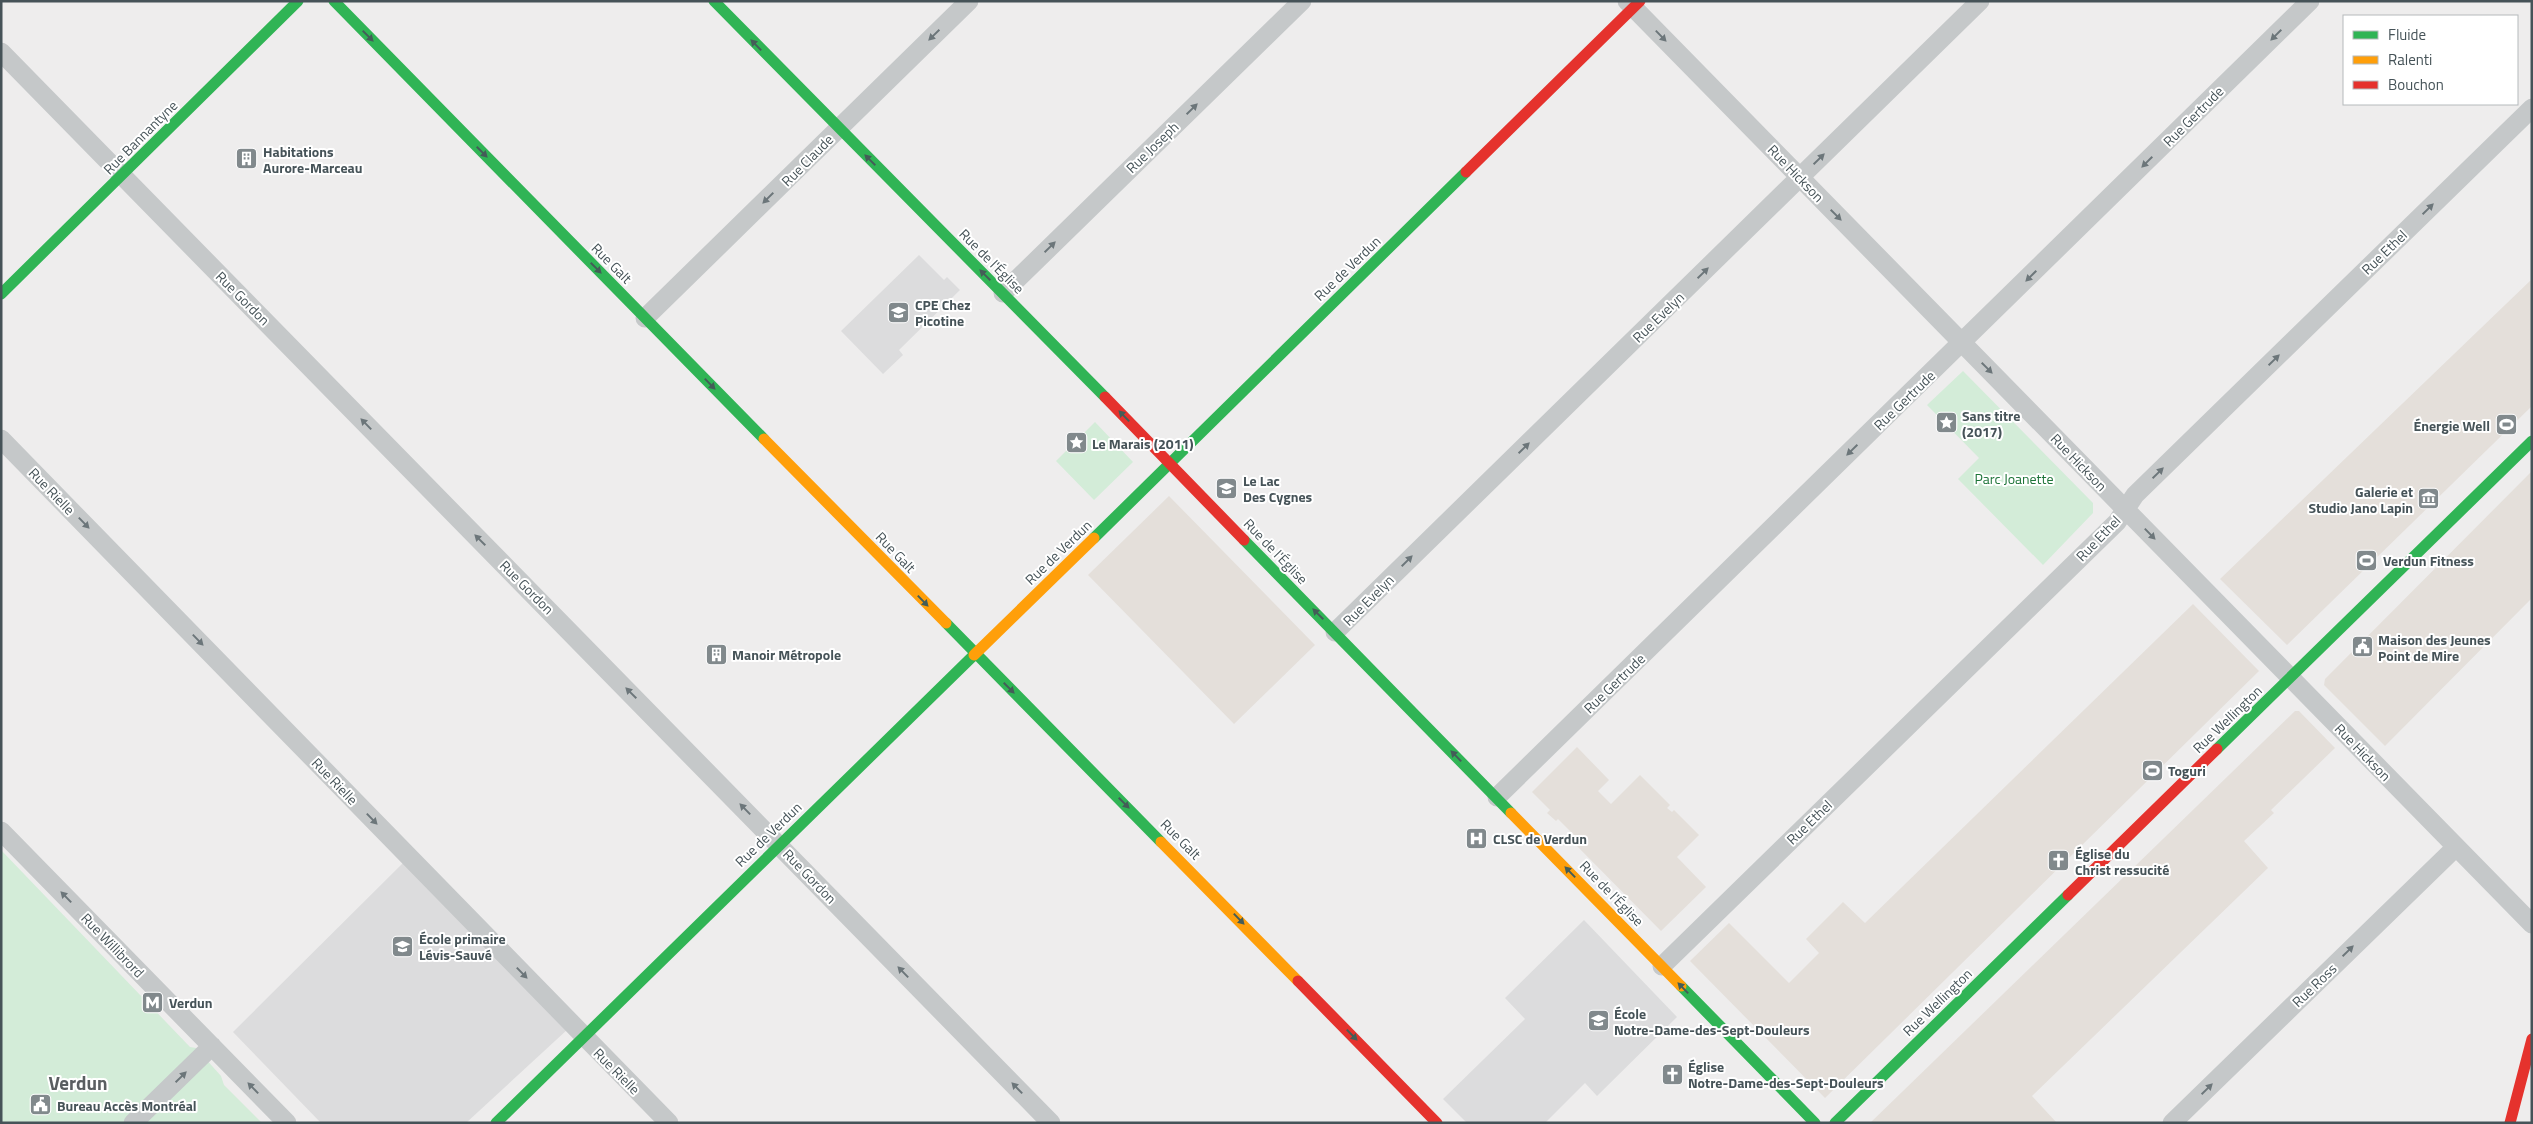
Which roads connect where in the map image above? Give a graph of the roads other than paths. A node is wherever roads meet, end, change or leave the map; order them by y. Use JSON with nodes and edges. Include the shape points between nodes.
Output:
{"nodes":[{"id":1,"x":298,"y":1,"type":"edge"},
{"id":2,"x":334,"y":1,"type":"edge"},
{"id":3,"x":714,"y":1,"type":"edge"},
{"id":4,"x":968,"y":1,"type":"edge"},
{"id":5,"x":1302,"y":1,"type":"edge"},
{"id":6,"x":1980,"y":1,"type":"edge"},
{"id":7,"x":2310,"y":1,"type":"edge"},
{"id":8,"x":1633,"y":3,"type":"edge"},
{"id":9,"x":1,"y":52,"type":"edge"},
{"id":10,"x":2532,"y":108,"type":"edge"},
{"id":11,"x":838,"y":129,"type":"junction"},
{"id":12,"x":122,"y":176,"type":"junction"},
{"id":13,"x":1800,"y":178,"type":"junction"},
{"id":14,"x":1003,"y":293,"type":"junction"},
{"id":15,"x":1,"y":294,"type":"edge"},
{"id":16,"x":645,"y":318,"type":"junction"},
{"id":17,"x":1962,"y":343,"type":"junction"},
{"id":18,"x":1,"y":439,"type":"edge"},
{"id":19,"x":2532,"y":441,"type":"edge"},
{"id":20,"x":1170,"y":463,"type":"junction"},
{"id":21,"x":2125,"y":509,"type":"junction"},
{"id":22,"x":1335,"y":632,"type":"junction"},
{"id":23,"x":975,"y":654,"type":"junction"},
{"id":24,"x":2290,"y":678,"type":"junction"},
{"id":25,"x":1497,"y":797,"type":"junction"},
{"id":26,"x":1,"y":830,"type":"edge"},
{"id":27,"x":779,"y":844,"type":"junction"},
{"id":28,"x":2456,"y":846,"type":"junction"},
{"id":29,"x":2532,"y":924,"type":"edge"},
{"id":30,"x":1662,"y":966,"type":"junction"},
{"id":31,"x":583,"y":1036,"type":"junction"},
{"id":32,"x":2532,"y":1039,"type":"edge"},
{"id":33,"x":212,"y":1046,"type":"junction"},
{"id":34,"x":134,"y":1123,"type":"edge"},
{"id":35,"x":287,"y":1123,"type":"edge"},
{"id":36,"x":496,"y":1123,"type":"edge"},
{"id":37,"x":669,"y":1123,"type":"edge"},
{"id":38,"x":1051,"y":1123,"type":"edge"},
{"id":39,"x":1437,"y":1123,"type":"edge"},
{"id":40,"x":1815,"y":1123,"type":"edge"},
{"id":41,"x":1835,"y":1123,"type":"edge"},
{"id":42,"x":2172,"y":1123,"type":"edge"},
{"id":43,"x":2510,"y":1123,"type":"edge"}],
"edges":[{"from":1,"to":12,"type":"main road","name":"Rue Bannantyne"},
{"from":2,"to":16,"type":"main road","name":"Rue Galt","one_way":true},
{"from":11,"to":3,"type":"main road","name":"Rue de l'Église","one_way":true},
{"from":4,"to":11,"type":"street","name":"Rue Claude","one_way":true},
{"from":14,"to":5,"type":"street","name":"Rue Joseph","one_way":true},
{"from":13,"to":6,"type":"street","name":"Rue Evelyn","one_way":true},
{"from":7,"to":17,"type":"street","name":"Rue Gertrude","one_way":true},
{"from":8,"to":13,"type":"street","name":"Rue Hickson","one_way":true},
{"from":8,"to":20,"type":"main road","name":"Rue de Verdun"},
{"from":9,"to":12,"type":"street","name":"Rue Gordon"},
{"from":21,"to":10,"type":"street","name":"Rue Ethel","one_way":true,"via":[[2142,488]]},
{"from":14,"to":11,"type":"main road","name":"Rue de l'Église","one_way":true},
{"from":11,"to":16,"type":"street","name":"Rue Claude","one_way":true},
{"from":12,"to":15,"type":"main road","name":"Rue Bannantyne"},
{"from":27,"to":12,"type":"street","name":"Rue Gordon","one_way":true},
{"from":13,"to":17,"type":"street","name":"Rue Hickson","one_way":true},
{"from":22,"to":13,"type":"street","name":"Rue Evelyn","one_way":true},
{"from":20,"to":14,"type":"main road","name":"Rue de l'Église","one_way":true},
{"from":16,"to":23,"type":"main road","name":"Rue Galt","one_way":true},
{"from":17,"to":21,"type":"street","name":"Rue Hickson","one_way":true},
{"from":17,"to":25,"type":"street","name":"Rue Gertrude","one_way":true},
{"from":18,"to":31,"type":"street","name":"Rue Rielle","one_way":true},
{"from":19,"to":24,"type":"main road","name":"Rue Wellington"},
{"from":22,"to":20,"type":"main road","name":"Rue de l'Église","one_way":true},
{"from":20,"to":23,"type":"main road","name":"Rue de Verdun"},
{"from":21,"to":24,"type":"street","name":"Rue Hickson","one_way":true},
{"from":21,"to":30,"type":"street","name":"Rue Ethel","via":[[2116,522]]},
{"from":25,"to":22,"type":"main road","name":"Rue de l'Église","one_way":true},
{"from":23,"to":27,"type":"main road","name":"Rue de Verdun"},
{"from":23,"to":39,"type":"main road","name":"Rue Galt","one_way":true},
{"from":24,"to":28,"type":"street","name":"Rue Hickson"},
{"from":24,"to":41,"type":"main road","name":"Rue Wellington"},
{"from":30,"to":25,"type":"main road","name":"Rue de l'Église","one_way":true},
{"from":33,"to":26,"type":"street","name":"Rue Willibrord","one_way":true},
{"from":27,"to":31,"type":"main road","name":"Rue de Verdun"},
{"from":38,"to":27,"type":"street","name":"Rue Gordon","one_way":true},
{"from":28,"to":29,"type":"street","name":"Rue Hickson"},
{"from":42,"to":28,"type":"street","name":"Rue Ross","one_way":true},
{"from":40,"to":30,"type":"main road","name":"Rue de l'Église","one_way":true},
{"from":31,"to":36,"type":"main road","name":"Rue de Verdun"},
{"from":31,"to":37,"type":"street","name":"Rue Rielle"},
{"from":32,"to":43,"type":"main road"},
{"from":34,"to":33,"type":"street","one_way":true},
{"from":35,"to":33,"type":"street","name":"Rue Willibrord","one_way":true}]}
